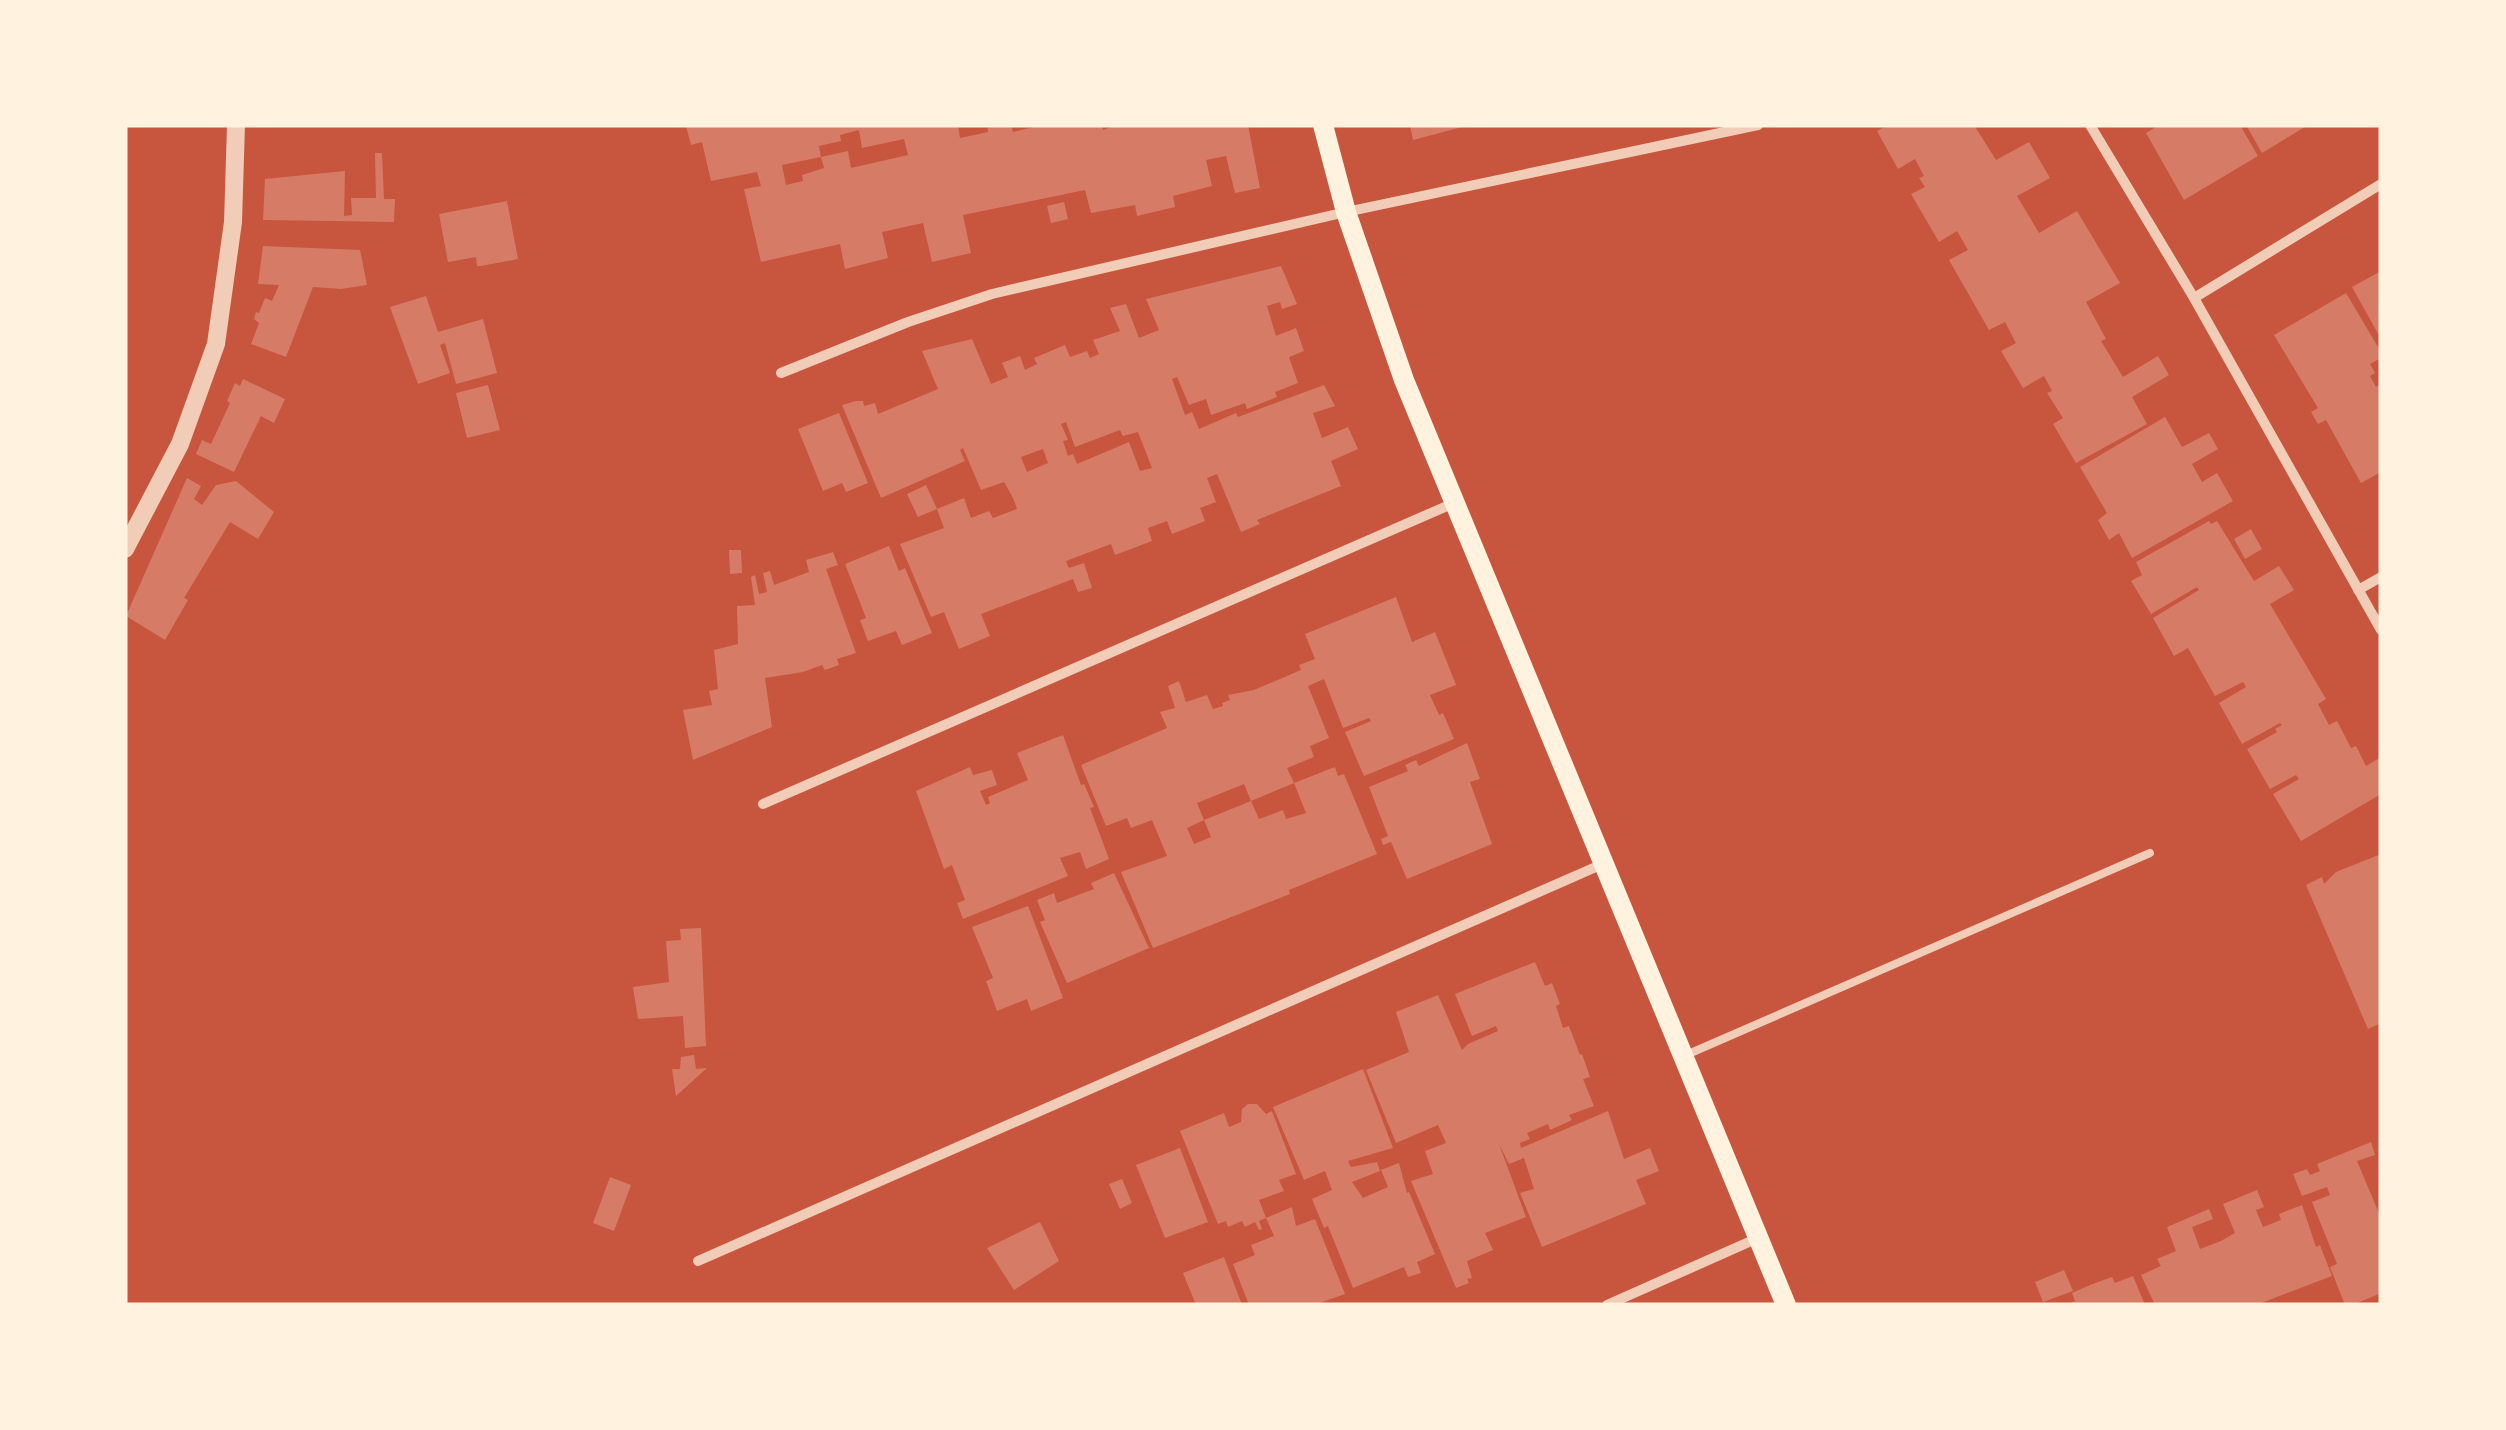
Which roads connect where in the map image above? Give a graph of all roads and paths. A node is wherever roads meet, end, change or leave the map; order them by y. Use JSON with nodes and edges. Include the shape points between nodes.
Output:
{"nodes":[{"id":1,"x":236,"y":125,"type":"edge"},
{"id":2,"x":1323,"y":125,"type":"edge"},
{"id":3,"x":1690,"y":125,"type":"edge"},
{"id":4,"x":1758,"y":125,"type":"edge"},
{"id":5,"x":2090,"y":125,"type":"edge"},
{"id":6,"x":1692,"y":138,"type":"junction"},
{"id":7,"x":2381,"y":184,"type":"edge"},
{"id":8,"x":1346,"y":212,"type":"junction"},
{"id":9,"x":2194,"y":298,"type":"junction"},
{"id":10,"x":781,"y":373,"type":"dead end"},
{"id":11,"x":1454,"y":503,"type":"junction"},
{"id":12,"x":125,"y":549,"type":"edge"},
{"id":13,"x":2381,"y":576,"type":"edge"},
{"id":14,"x":2358,"y":590,"type":"junction"},
{"id":15,"x":2381,"y":630,"type":"edge"},
{"id":16,"x":763,"y":804,"type":"dead end"},
{"id":17,"x":2150,"y":853,"type":"dead end"},
{"id":18,"x":1606,"y":863,"type":"junction"},
{"id":19,"x":1684,"y":1056,"type":"junction"},
{"id":20,"x":1758,"y":1238,"type":"junction"},
{"id":21,"x":698,"y":1261,"type":"dead end"},
{"id":22,"x":1607,"y":1305,"type":"edge"},
{"id":23,"x":1786,"y":1305,"type":"edge"}],
"edges":[{"from":1,"to":12,"type":"street","via":[[233,222],[216,344],[180,444]]},
{"from":2,"to":8,"type":"main road"},
{"from":3,"to":6,"type":"street"},
{"from":4,"to":6,"type":"street"},
{"from":5,"to":9,"type":"street"},
{"from":6,"to":8,"type":"street"},
{"from":7,"to":9,"type":"street"},
{"from":8,"to":10,"type":"street","via":[[992,294]]},
{"from":8,"to":11,"type":"main road"},
{"from":9,"to":14,"type":"street"},
{"from":11,"to":16,"type":"street"},
{"from":11,"to":18,"type":"main road"},
{"from":13,"to":14,"type":"street"},
{"from":14,"to":15,"type":"street"},
{"from":17,"to":19,"type":"lane"},
{"from":18,"to":19,"type":"main road"},
{"from":18,"to":21,"type":"street"},
{"from":19,"to":20,"type":"main road"},
{"from":20,"to":22,"type":"street"},
{"from":20,"to":23,"type":"main road"}]}
